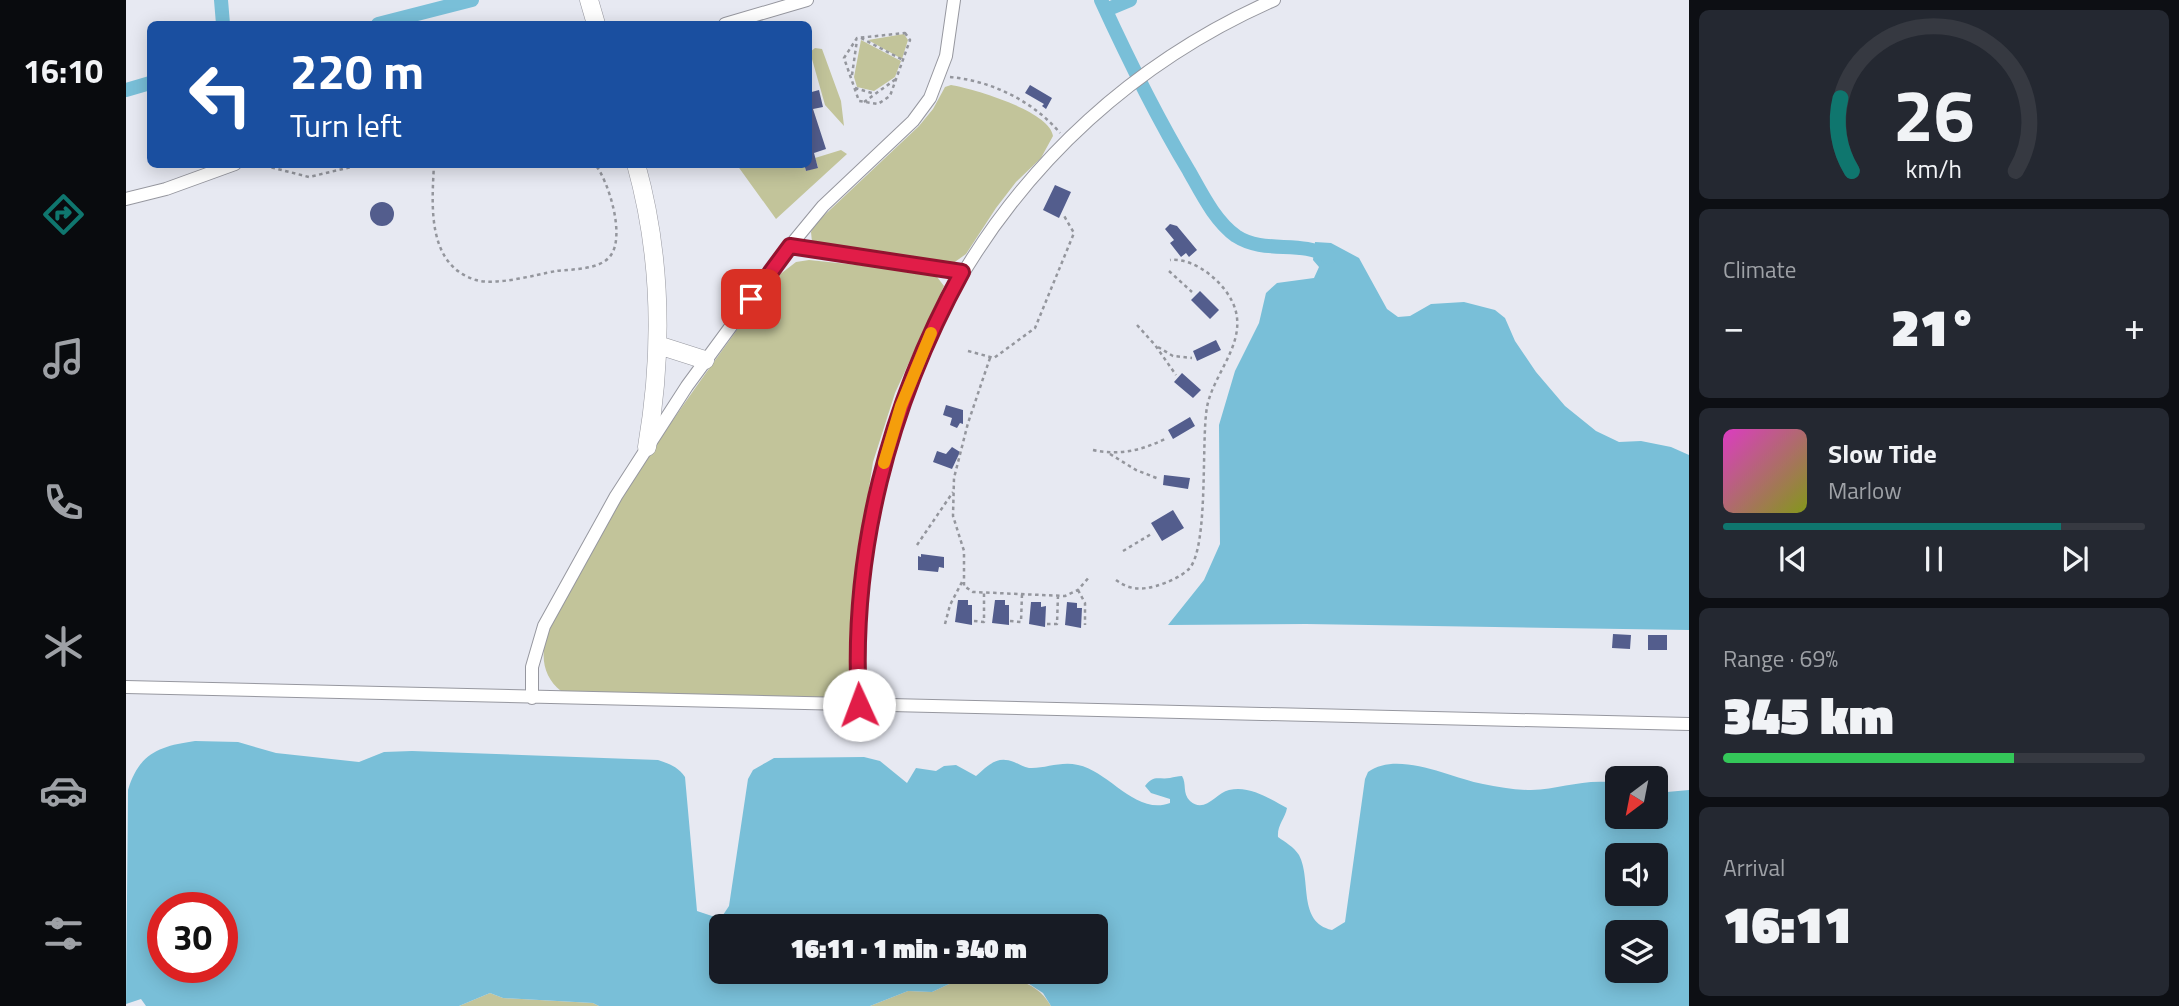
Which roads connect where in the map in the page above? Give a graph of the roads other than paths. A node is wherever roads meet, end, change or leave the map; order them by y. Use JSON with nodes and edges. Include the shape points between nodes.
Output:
{"nodes":[{"id":1,"x":589,"y":0,"type":"edge"},
{"id":2,"x":807,"y":0,"type":"edge"},
{"id":3,"x":954,"y":0,"type":"edge"},
{"id":4,"x":1274,"y":0,"type":"edge"},
{"id":5,"x":595,"y":21,"type":"edge"},
{"id":6,"x":735,"y":21,"type":"edge"},
{"id":7,"x":224,"y":168,"type":"edge"},
{"id":8,"x":637,"y":168,"type":"edge"},
{"id":9,"x":126,"y":199,"type":"edge"},
{"id":10,"x":790,"y":246,"type":"junction"},
{"id":11,"x":962,"y":272,"type":"junction"},
{"id":12,"x":658,"y":345,"type":"junction"},
{"id":13,"x":705,"y":360,"type":"junction"},
{"id":14,"x":647,"y":447,"type":"junction"},
{"id":15,"x":126,"y":687,"type":"edge"},
{"id":16,"x":533,"y":698,"type":"junction"},
{"id":17,"x":859,"y":705,"type":"junction"},
{"id":18,"x":1689,"y":724,"type":"edge"}],
"edges":[{"from":1,"to":5,"type":"main road"},
{"from":2,"to":6,"type":"street"},
{"from":3,"to":10,"type":"street","via":[[940,76],[930,98],[913,121],[822,206]]},
{"from":4,"to":11,"type":"street","via":[[1193,42],[1123,91],[1067,140],[999,217]]},
{"from":7,"to":9,"type":"street"},
{"from":8,"to":12,"type":"main road","via":[[654,252]]},
{"from":10,"to":11,"type":"street"},
{"from":10,"to":13,"type":"street"},
{"from":11,"to":17,"type":"street","via":[[915,368],[878,482],[864,561]]},
{"from":12,"to":13,"type":"main road"},
{"from":12,"to":14,"type":"main road"},
{"from":13,"to":14,"type":"street"},
{"from":14,"to":16,"type":"street","via":[[544,626],[533,667]]},
{"from":15,"to":16,"type":"street"},
{"from":16,"to":17,"type":"street"},
{"from":17,"to":18,"type":"street"}]}
